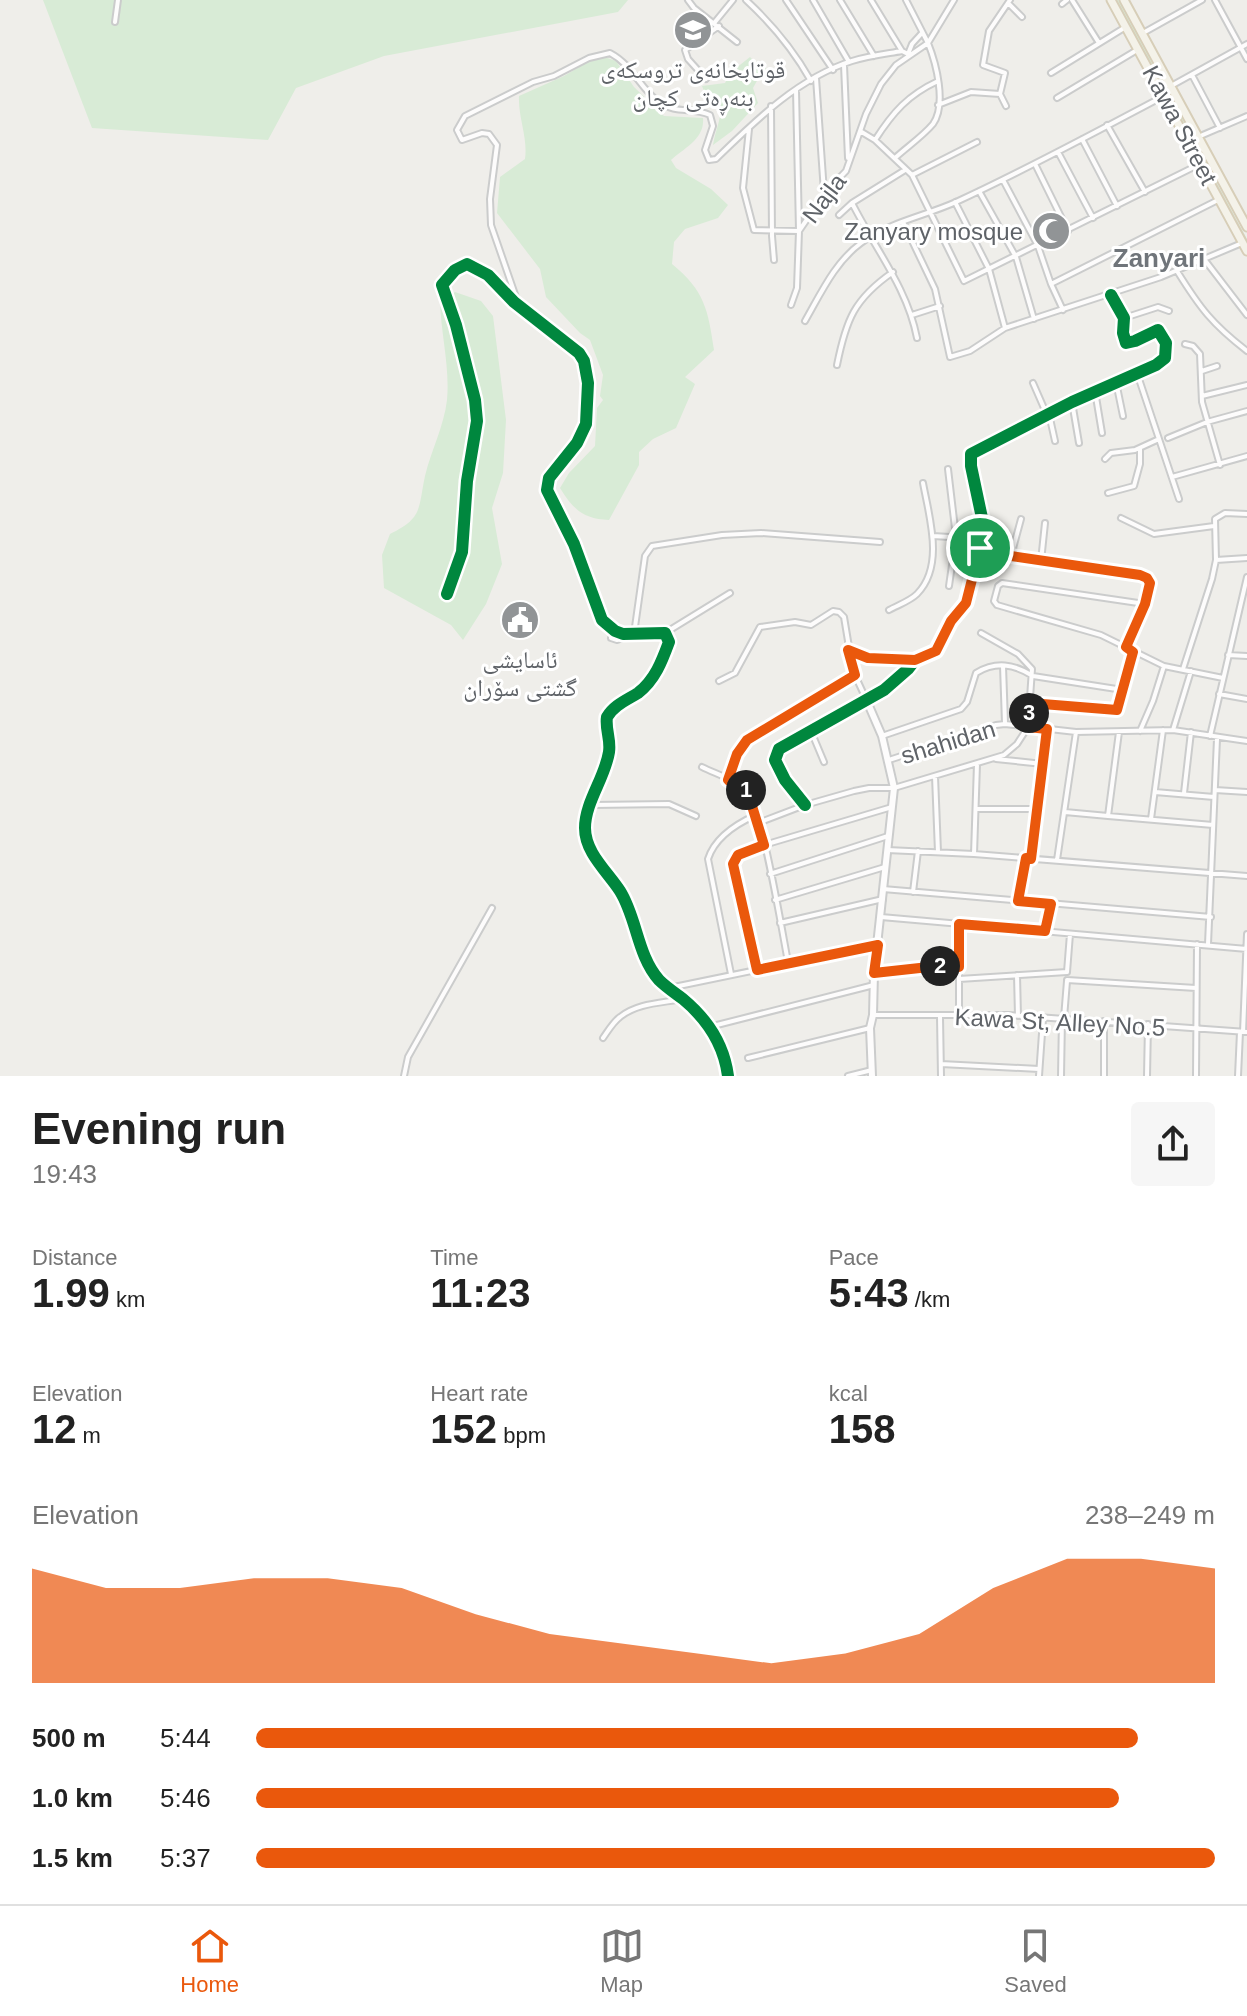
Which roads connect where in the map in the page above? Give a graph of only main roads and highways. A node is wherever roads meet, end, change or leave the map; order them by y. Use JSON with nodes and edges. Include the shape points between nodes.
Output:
{"nodes":[{"id":1,"x":1111,"y":0,"type":"edge"},
{"id":2,"x":1124,"y":0,"type":"edge"},
{"id":3,"x":1247,"y":227,"type":"edge"},
{"id":4,"x":1247,"y":251,"type":"edge"}],
"edges":[{"from":1,"to":4,"type":"main road","name":"Kawa Street"},
{"from":2,"to":3,"type":"main road","name":"Kawa Street"}]}
